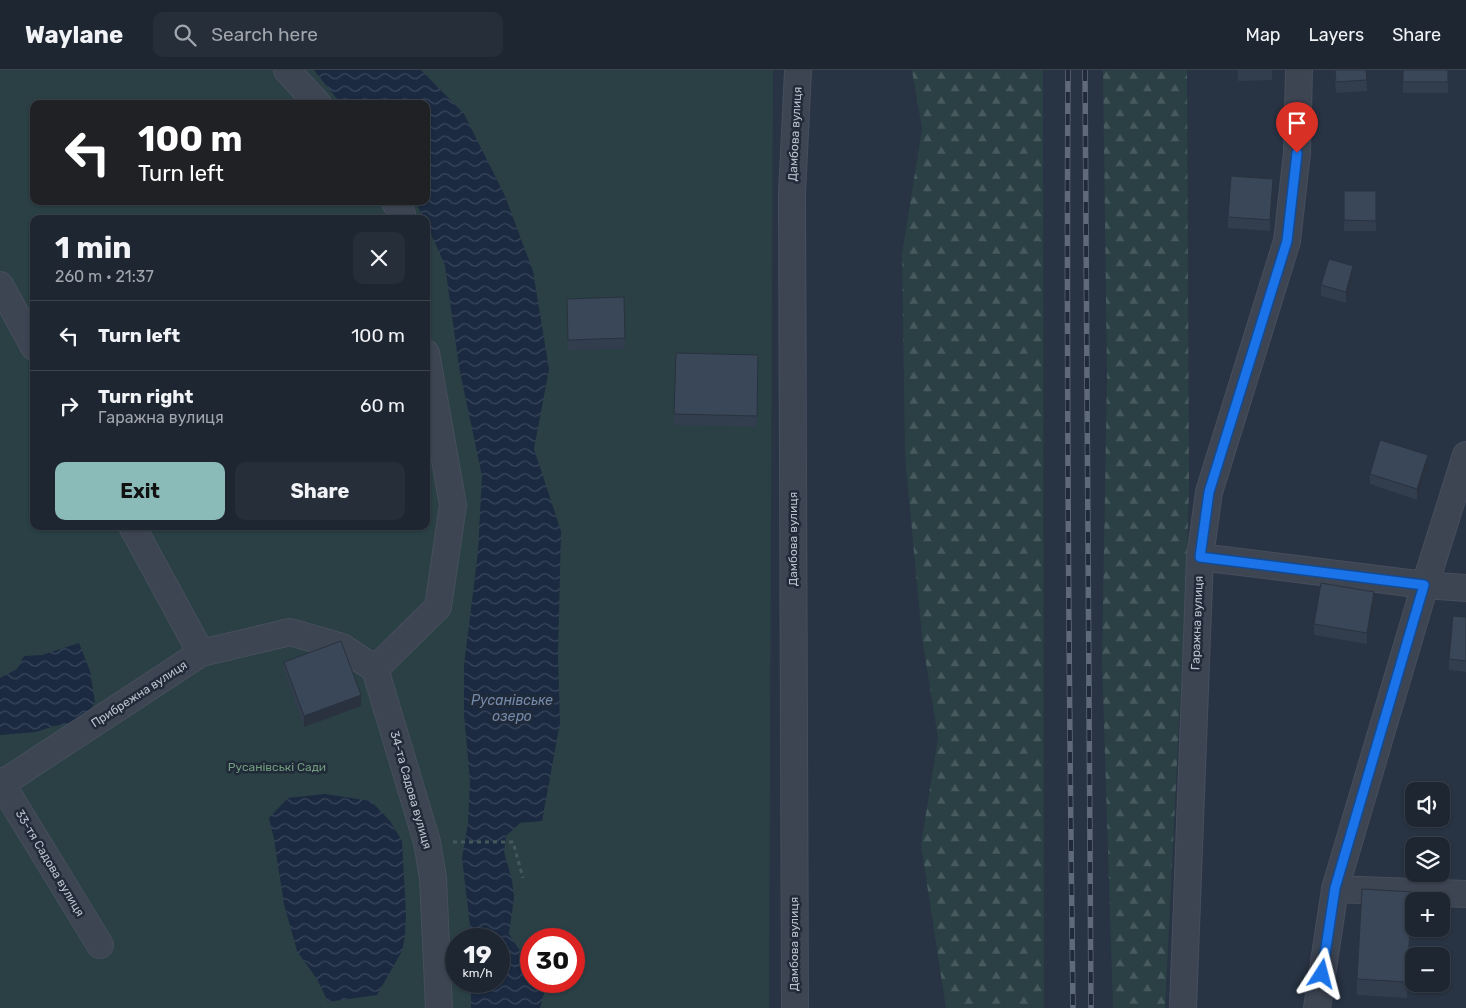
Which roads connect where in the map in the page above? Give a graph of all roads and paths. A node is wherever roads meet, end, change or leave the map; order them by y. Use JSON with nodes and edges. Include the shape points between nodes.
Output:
{"nodes":[{"id":1,"x":287,"y":70,"type":"edge"},
{"id":2,"x":798,"y":70,"type":"edge"},
{"id":3,"x":1299,"y":70,"type":"edge"},
{"id":4,"x":314,"y":100,"type":"edge"},
{"id":5,"x":0,"y":284,"type":"edge"},
{"id":6,"x":30,"y":339,"type":"edge"},
{"id":7,"x":430,"y":376,"type":"edge"},
{"id":8,"x":1466,"y":455,"type":"edge"},
{"id":9,"x":134,"y":530,"type":"edge"},
{"id":10,"x":1200,"y":557,"type":"junction"},
{"id":11,"x":1424,"y":585,"type":"junction"},
{"id":12,"x":1466,"y":588,"type":"edge"},
{"id":13,"x":200,"y":653,"type":"junction"},
{"id":14,"x":375,"y":669,"type":"junction"},
{"id":15,"x":1,"y":783,"type":"edge"},
{"id":16,"x":457,"y":842,"type":"dead end"},
{"id":17,"x":523,"y":878,"type":"dead end"},
{"id":18,"x":1335,"y":888,"type":"junction"},
{"id":19,"x":1466,"y":894,"type":"edge"},
{"id":20,"x":100,"y":945,"type":"dead end"},
{"id":21,"x":439,"y":1008,"type":"edge"},
{"id":22,"x":795,"y":1008,"type":"edge"},
{"id":23,"x":1183,"y":1008,"type":"edge"},
{"id":24,"x":1317,"y":1008,"type":"edge"}],
"edges":[{"from":1,"to":4,"type":"street"},
{"from":2,"to":22,"type":"street","name":"Дамбова вулиця","via":[[792,194]]},
{"from":3,"to":10,"type":"street","name":"Гаражна вулиця","via":[[1297,153],[1287,241],[1209,492]]},
{"from":5,"to":6,"type":"street"},
{"from":7,"to":14,"type":"street","via":[[454,506],[438,607]]},
{"from":8,"to":11,"type":"street"},
{"from":9,"to":13,"type":"street"},
{"from":10,"to":11,"type":"street"},
{"from":10,"to":23,"type":"street","name":"Гаражна вулиця"},
{"from":11,"to":12,"type":"street"},
{"from":11,"to":18,"type":"street"},
{"from":13,"to":14,"type":"street","name":"Прибрежна вулиця","via":[[290,632],[342,647]]},
{"from":13,"to":15,"type":"street","name":"Прибрежна вулиця"},
{"from":14,"to":21,"type":"street","name":"34-та Садова вулиця","via":[[427,842],[433,878]]},
{"from":15,"to":20,"type":"street","name":"33-тя Садова вулиця"},
{"from":16,"to":17,"type":"path","via":[[513,842]]},
{"from":18,"to":19,"type":"street"},
{"from":18,"to":24,"type":"street"}]}
